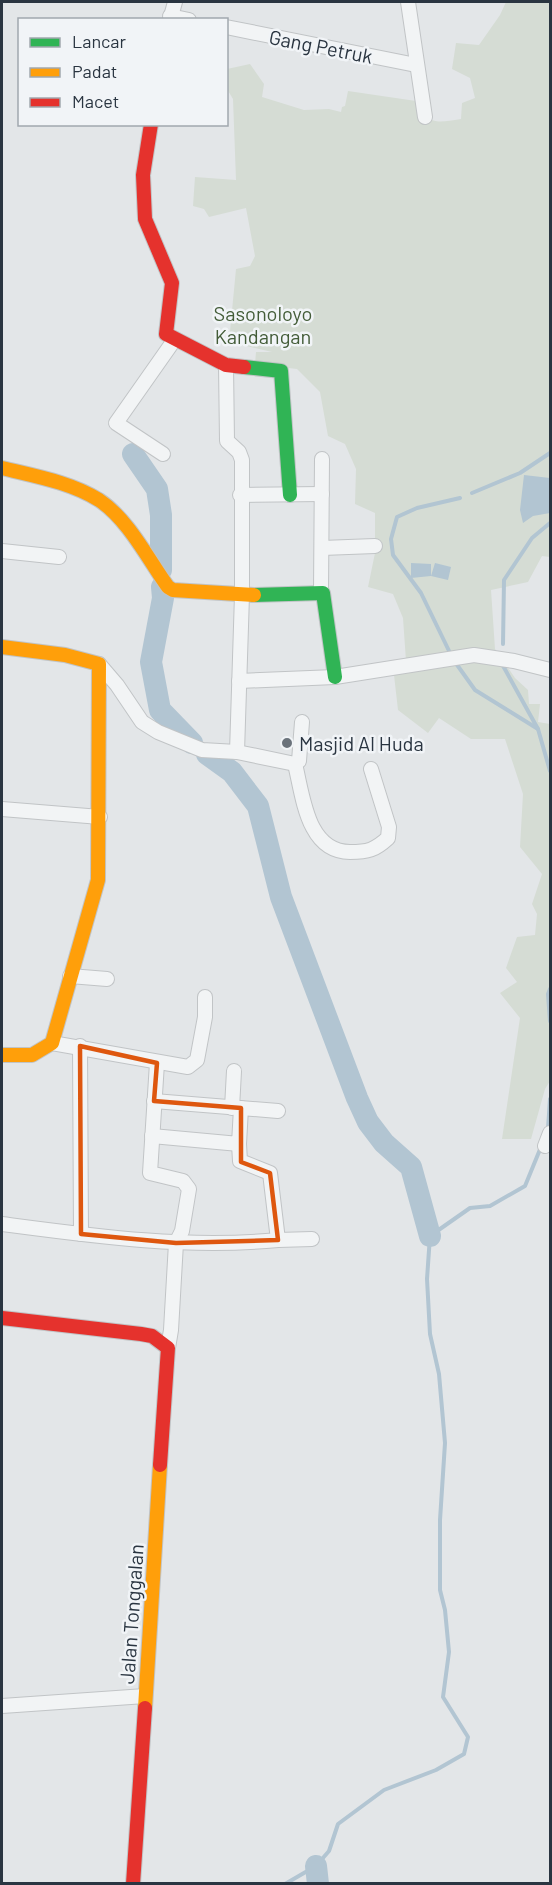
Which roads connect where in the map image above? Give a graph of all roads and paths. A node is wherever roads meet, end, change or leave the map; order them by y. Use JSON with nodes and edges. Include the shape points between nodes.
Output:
{"nodes":[{"id":1,"x":175,"y":2,"type":"edge"},
{"id":2,"x":408,"y":2,"type":"edge"},
{"id":3,"x":170,"y":18,"type":"edge"},
{"id":4,"x":228,"y":27,"type":"edge"},
{"id":5,"x":416,"y":65,"type":"junction"},
{"id":6,"x":425,"y":117,"type":"dead end"},
{"id":7,"x":152,"y":126,"type":"edge"},
{"id":8,"x":170,"y":337,"type":"junction"},
{"id":9,"x":226,"y":365,"type":"junction"},
{"id":10,"x":163,"y":454,"type":"dead end"},
{"id":11,"x":322,"y":459,"type":"dead end"},
{"id":12,"x":2,"y":468,"type":"edge"},
{"id":13,"x":322,"y":494,"type":"junction"},
{"id":14,"x":240,"y":495,"type":"junction"},
{"id":15,"x":290,"y":495,"type":"junction"},
{"id":16,"x":375,"y":546,"type":"dead end"},
{"id":17,"x":322,"y":548,"type":"junction"},
{"id":18,"x":2,"y":551,"type":"edge"},
{"id":19,"x":59,"y":558,"type":"dead end"},
{"id":20,"x":323,"y":594,"type":"junction"},
{"id":21,"x":242,"y":595,"type":"junction"},
{"id":22,"x":2,"y":647,"type":"edge"},
{"id":23,"x":99,"y":664,"type":"junction"},
{"id":24,"x":550,"y":670,"type":"edge"},
{"id":25,"x":335,"y":677,"type":"junction"},
{"id":26,"x":238,"y":681,"type":"junction"},
{"id":27,"x":302,"y":722,"type":"dead end"},
{"id":28,"x":237,"y":752,"type":"junction"},
{"id":29,"x":295,"y":764,"type":"junction"},
{"id":30,"x":371,"y":769,"type":"dead end"},
{"id":31,"x":2,"y":809,"type":"edge"},
{"id":32,"x":100,"y":817,"type":"junction"},
{"id":33,"x":70,"y":976,"type":"junction"},
{"id":34,"x":107,"y":979,"type":"dead end"},
{"id":35,"x":205,"y":997,"type":"dead end"},
{"id":36,"x":52,"y":1042,"type":"junction"},
{"id":37,"x":80,"y":1046,"type":"junction"},
{"id":38,"x":2,"y":1060,"type":"edge"},
{"id":39,"x":157,"y":1063,"type":"junction"},
{"id":40,"x":234,"y":1071,"type":"dead end"},
{"id":41,"x":154,"y":1101,"type":"junction"},
{"id":42,"x":236,"y":1108,"type":"junction"},
{"id":43,"x":278,"y":1111,"type":"dead end"},
{"id":44,"x":152,"y":1136,"type":"junction"},
{"id":45,"x":238,"y":1144,"type":"junction"},
{"id":46,"x":2,"y":1224,"type":"edge"},
{"id":47,"x":81,"y":1234,"type":"junction"},
{"id":48,"x":312,"y":1239,"type":"dead end"},
{"id":49,"x":278,"y":1240,"type":"junction"},
{"id":50,"x":176,"y":1243,"type":"junction"},
{"id":51,"x":2,"y":1318,"type":"edge"},
{"id":52,"x":168,"y":1348,"type":"junction"},
{"id":53,"x":145,"y":1696,"type":"junction"},
{"id":54,"x":2,"y":1706,"type":"edge"},
{"id":55,"x":133,"y":1884,"type":"edge"}],
"edges":[{"from":1,"to":3,"type":"street"},
{"from":2,"to":5,"type":"street"},
{"from":4,"to":5,"type":"street","name":"Gang Petruk"},
{"from":5,"to":6,"type":"street"},
{"from":7,"to":8,"type":"street","via":[[143,176],[145,219],[172,283]]},
{"from":8,"to":9,"type":"street"},
{"from":8,"to":10,"type":"street","via":[[116,423]]},
{"from":9,"to":14,"type":"street","via":[[226,441],[241,455]]},
{"from":9,"to":15,"type":"street","via":[[281,371]]},
{"from":11,"to":13,"type":"street"},
{"from":12,"to":21,"type":"street","via":[[67,485],[100,501],[123,524],[173,590]]},
{"from":13,"to":15,"type":"street"},
{"from":13,"to":17,"type":"street"},
{"from":14,"to":15,"type":"street"},
{"from":14,"to":21,"type":"street"},
{"from":16,"to":17,"type":"street"},
{"from":17,"to":20,"type":"street"},
{"from":18,"to":19,"type":"street"},
{"from":20,"to":21,"type":"street"},
{"from":20,"to":25,"type":"street"},
{"from":21,"to":26,"type":"street"},
{"from":22,"to":23,"type":"street"},
{"from":23,"to":28,"type":"street","via":[[142,722],[202,750]]},
{"from":23,"to":32,"type":"street"},
{"from":24,"to":25,"type":"street","via":[[474,655]]},
{"from":25,"to":26,"type":"street"},
{"from":26,"to":28,"type":"street"},
{"from":27,"to":29,"type":"street"},
{"from":28,"to":29,"type":"street"},
{"from":29,"to":30,"type":"street","via":[[313,830],[340,852],[369,852],[388,838],[389,827]]},
{"from":31,"to":32,"type":"street"},
{"from":32,"to":33,"type":"street","via":[[98,880]]},
{"from":33,"to":34,"type":"street"},
{"from":33,"to":36,"type":"street"},
{"from":35,"to":39,"type":"street","via":[[197,1060],[189,1067]]},
{"from":36,"to":37,"type":"street"},
{"from":36,"to":38,"type":"street","via":[[32,1055]]},
{"from":37,"to":39,"type":"street"},
{"from":37,"to":47,"type":"street"},
{"from":39,"to":41,"type":"street"},
{"from":40,"to":42,"type":"street"},
{"from":41,"to":42,"type":"street"},
{"from":41,"to":44,"type":"street"},
{"from":42,"to":43,"type":"street"},
{"from":42,"to":45,"type":"street"},
{"from":44,"to":45,"type":"street"},
{"from":44,"to":50,"type":"street","via":[[151,1175],[180,1180],[189,1187]]},
{"from":45,"to":49,"type":"street","via":[[240,1161],[270,1173]]},
{"from":46,"to":47,"type":"street"},
{"from":47,"to":50,"type":"street"},
{"from":48,"to":49,"type":"street"},
{"from":49,"to":50,"type":"street"},
{"from":50,"to":52,"type":"street"},
{"from":51,"to":52,"type":"street","via":[[141,1334],[152,1336]]},
{"from":52,"to":53,"type":"street","name":"Jalan Tonggalan"},
{"from":53,"to":54,"type":"street"},
{"from":53,"to":55,"type":"street","name":"Jalan Tonggalan"}]}
